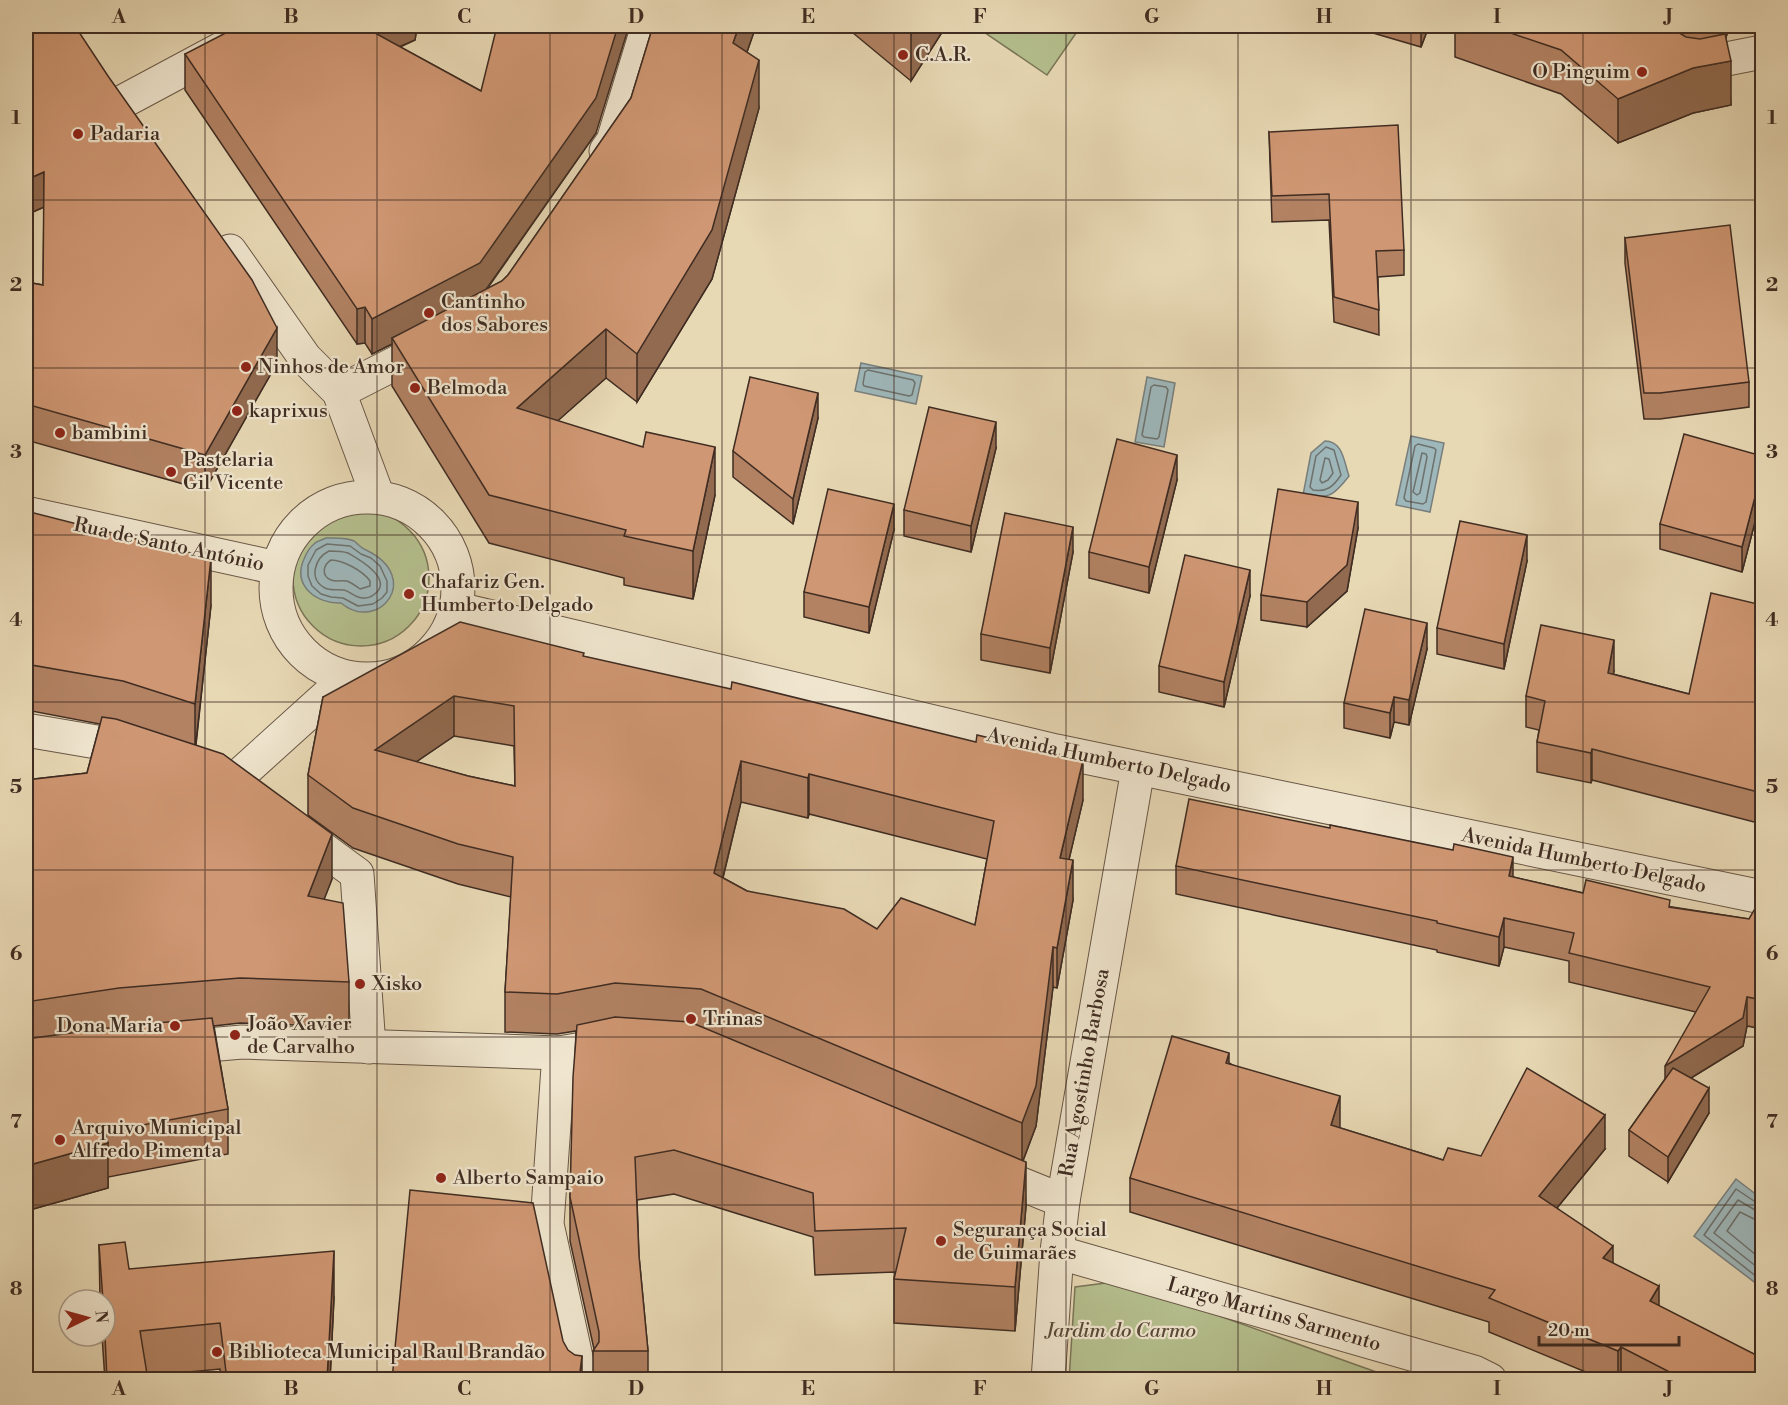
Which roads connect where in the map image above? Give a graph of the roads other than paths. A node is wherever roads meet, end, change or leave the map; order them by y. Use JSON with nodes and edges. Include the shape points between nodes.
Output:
{"nodes":[{"id":1,"x":264,"y":26,"type":"edge"},
{"id":2,"x":648,"y":26,"type":"edge"},
{"id":3,"x":1634,"y":26,"type":"edge"},
{"id":4,"x":1762,"y":52,"type":"edge"},
{"id":5,"x":105,"y":72,"type":"edge"},
{"id":6,"x":124,"y":100,"type":"junction"},
{"id":7,"x":144,"y":129,"type":"edge"},
{"id":8,"x":587,"y":179,"type":"edge"},
{"id":9,"x":211,"y":224,"type":"edge"},
{"id":10,"x":461,"y":329,"type":"edge"},
{"id":11,"x":339,"y":392,"type":"junction"},
{"id":12,"x":378,"y":497,"type":"junction"},
{"id":13,"x":26,"y":513,"type":"edge"},
{"id":14,"x":277,"y":568,"type":"junction"},
{"id":15,"x":458,"y":609,"type":"junction"},
{"id":16,"x":347,"y":678,"type":"junction"},
{"id":17,"x":26,"y":730,"type":"edge"},
{"id":18,"x":165,"y":760,"type":"edge"},
{"id":19,"x":1138,"y":769,"type":"junction"},
{"id":20,"x":1762,"y":897,"type":"edge"},
{"id":21,"x":648,"y":1044,"type":"edge"},
{"id":22,"x":369,"y":1047,"type":"junction"},
{"id":23,"x":144,"y":1050,"type":"edge"},
{"id":24,"x":559,"y":1053,"type":"junction"},
{"id":25,"x":955,"y":1156,"type":"edge"},
{"id":26,"x":1063,"y":1201,"type":"junction"},
{"id":27,"x":1057,"y":1252,"type":"junction"},
{"id":28,"x":581,"y":1380,"type":"edge"},
{"id":29,"x":1048,"y":1380,"type":"edge"},
{"id":30,"x":1490,"y":1380,"type":"edge"}],
"edges":[{"from":1,"to":6,"type":"street"},
{"from":2,"to":8,"type":"street","via":[[614,141]]},
{"from":3,"to":4,"type":"street","via":[[1696,65]]},
{"from":5,"to":6,"type":"street"},
{"from":6,"to":7,"type":"street"},
{"from":9,"to":11,"type":"street","via":[[305,358]]},
{"from":10,"to":11,"type":"street"},
{"from":11,"to":12,"type":"street"},
{"from":12,"to":14,"type":"street","via":[[345,499],[314,513],[291,537]]},
{"from":12,"to":15,"type":"street","via":[[411,507],[438,530],[455,562]]},
{"from":13,"to":14,"type":"street","name":"Rua de Santo António"},
{"from":14,"to":16,"type":"street","via":[[276,603],[288,636],[313,663]]},
{"from":15,"to":16,"type":"street","via":[[446,635],[421,663],[386,678]]},
{"from":15,"to":19,"type":"street","name":"Avenida Humberto Delgado"},
{"from":16,"to":22,"type":"street","via":[[221,779],[357,874]]},
{"from":17,"to":18,"type":"street","via":[[120,746]]},
{"from":19,"to":20,"type":"street","name":"Avenida Humberto Delgado"},
{"from":19,"to":26,"type":"street","name":"Rua Agostinho Barbosa"},
{"from":21,"to":24,"type":"street","via":[[614,1042]]},
{"from":22,"to":23,"type":"street","via":[[242,1042]]},
{"from":22,"to":24,"type":"street"},
{"from":24,"to":28,"type":"street","via":[[547,1224]]},
{"from":25,"to":26,"type":"street"},
{"from":26,"to":27,"type":"street","name":"Rua Agostinho Barbosa"},
{"from":27,"to":29,"type":"street","name":"Rua Agostinho Barbosa"},
{"from":27,"to":30,"type":"street","name":"Largo Martins Sarmento","via":[[1474,1372]]}]}
